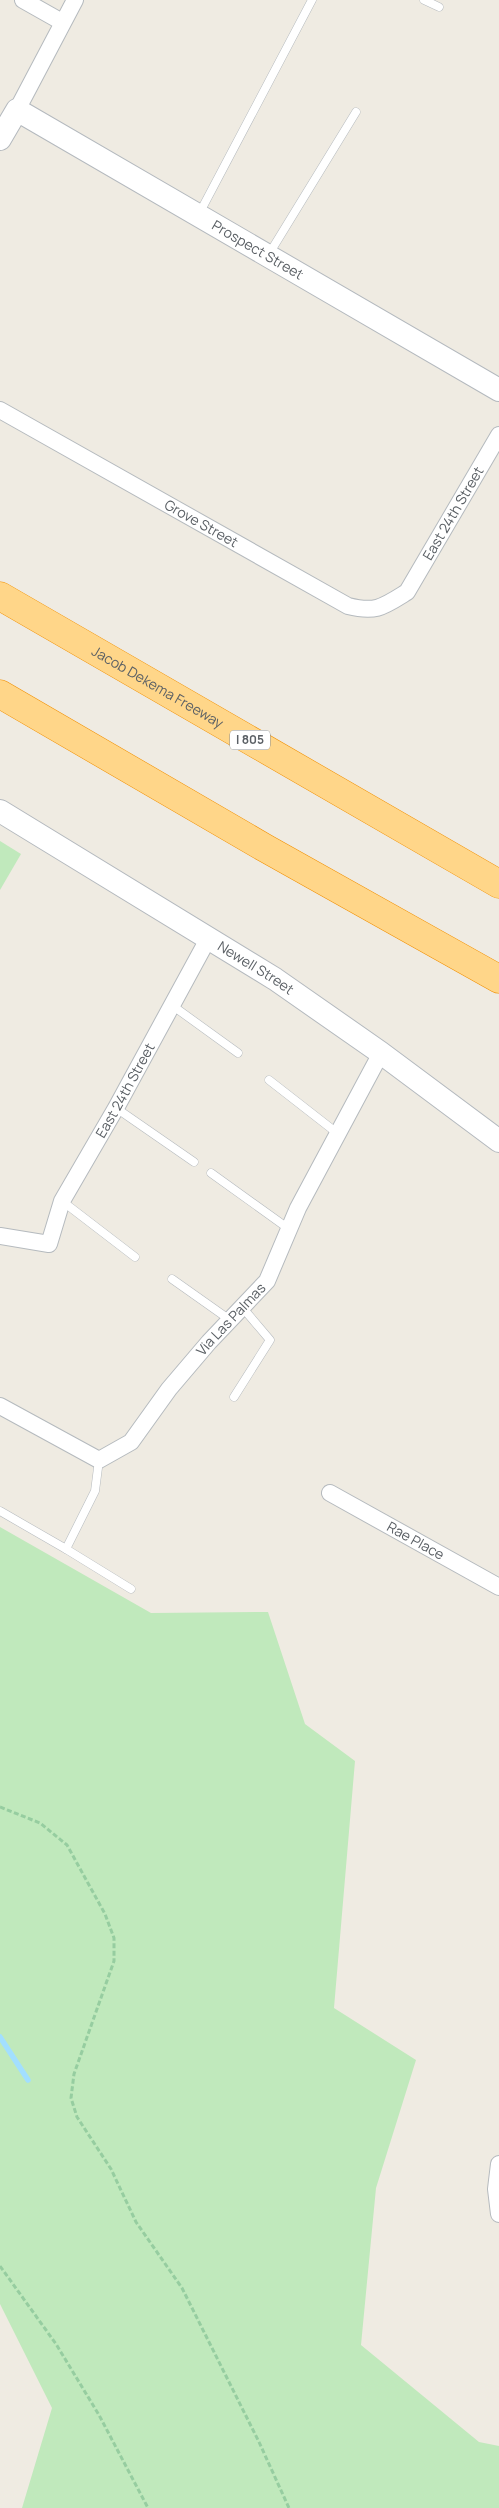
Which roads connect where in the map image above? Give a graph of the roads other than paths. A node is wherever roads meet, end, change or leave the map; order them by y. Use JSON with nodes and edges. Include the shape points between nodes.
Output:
{"nodes":[{"id":1,"x":23,"y":0,"type":"edge"},
{"id":2,"x":75,"y":0,"type":"edge"},
{"id":3,"x":312,"y":0,"type":"edge"},
{"id":4,"x":424,"y":0,"type":"edge"},
{"id":5,"x":439,"y":7,"type":"dead end"},
{"id":6,"x":62,"y":22,"type":"junction"},
{"id":7,"x":17,"y":110,"type":"junction"},
{"id":8,"x":356,"y":112,"type":"dead end"},
{"id":9,"x":0,"y":140,"type":"edge"},
{"id":10,"x":198,"y":215,"type":"junction"},
{"id":11,"x":268,"y":256,"type":"junction"},
{"id":12,"x":499,"y":390,"type":"edge"},
{"id":13,"x":0,"y":410,"type":"edge"},
{"id":14,"x":499,"y":434,"type":"edge"},
{"id":15,"x":407,"y":592,"type":"joint"},
{"id":16,"x":0,"y":596,"type":"edge"},
{"id":17,"x":0,"y":694,"type":"edge"},
{"id":18,"x":0,"y":811,"type":"edge"},
{"id":19,"x":499,"y":884,"type":"edge"},
{"id":20,"x":208,"y":938,"type":"junction"},
{"id":21,"x":499,"y":978,"type":"edge"},
{"id":22,"x":173,"y":1006,"type":"junction"},
{"id":23,"x":381,"y":1053,"type":"junction"},
{"id":24,"x":238,"y":1054,"type":"dead end"},
{"id":25,"x":269,"y":1080,"type":"dead end"},
{"id":26,"x":116,"y":1108,"type":"junction"},
{"id":27,"x":337,"y":1133,"type":"junction"},
{"id":28,"x":499,"y":1141,"type":"edge"},
{"id":29,"x":194,"y":1162,"type":"dead end"},
{"id":30,"x":211,"y":1173,"type":"dead end"},
{"id":31,"x":62,"y":1201,"type":"junction"},
{"id":32,"x":290,"y":1229,"type":"junction"},
{"id":33,"x":0,"y":1236,"type":"edge"},
{"id":34,"x":135,"y":1257,"type":"dead end"},
{"id":35,"x":172,"y":1279,"type":"dead end"},
{"id":36,"x":242,"y":1307,"type":"junction"},
{"id":37,"x":230,"y":1320,"type":"junction"},
{"id":38,"x":234,"y":1397,"type":"dead end"},
{"id":39,"x":0,"y":1406,"type":"edge"},
{"id":40,"x":99,"y":1460,"type":"junction"},
{"id":41,"x":330,"y":1493,"type":"dead end"},
{"id":42,"x":0,"y":1511,"type":"edge"},
{"id":43,"x":66,"y":1549,"type":"junction"},
{"id":44,"x":499,"y":1587,"type":"edge"},
{"id":45,"x":131,"y":1589,"type":"dead end"},
{"id":46,"x":499,"y":2164,"type":"edge"},
{"id":47,"x":499,"y":2214,"type":"edge"}],
"edges":[{"from":1,"to":6,"type":"street"},
{"from":2,"to":6,"type":"street"},
{"from":3,"to":10,"type":"lane"},
{"from":4,"to":5,"type":"lane"},
{"from":6,"to":7,"type":"street"},
{"from":7,"to":9,"type":"street"},
{"from":7,"to":10,"type":"street","name":"Prospect Street"},
{"from":8,"to":11,"type":"lane"},
{"from":10,"to":11,"type":"street","name":"Prospect Street"},
{"from":11,"to":12,"type":"street","name":"Prospect Street"},
{"from":13,"to":15,"type":"street","name":"Grove Street","via":[[348,606],[365,610],[382,608]]},
{"from":14,"to":15,"type":"street","name":"East 24th Street"},
{"from":16,"to":19,"type":"highway","name":"Jacob Dekema Freeway","number":"I 805"},
{"from":17,"to":21,"type":"highway","via":[[265,848]]},
{"from":18,"to":20,"type":"street","name":"Newell Street"},
{"from":20,"to":22,"type":"street","name":"East 24th Street"},
{"from":20,"to":23,"type":"street","name":"Newell Street","via":[[275,979]]},
{"from":22,"to":24,"type":"lane"},
{"from":22,"to":26,"type":"street","name":"East 24th Street"},
{"from":23,"to":27,"type":"street","name":"Via Las Palmas"},
{"from":23,"to":28,"type":"street","name":"Newell Street"},
{"from":25,"to":27,"type":"lane"},
{"from":26,"to":29,"type":"lane"},
{"from":26,"to":31,"type":"street","name":"East 24th Street"},
{"from":27,"to":32,"type":"street","name":"Via Las Palmas"},
{"from":30,"to":32,"type":"lane"},
{"from":31,"to":33,"type":"street","name":"East 24th Street","via":[[48,1244]]},
{"from":31,"to":34,"type":"lane"},
{"from":32,"to":36,"type":"street","name":"Via Las Palmas","via":[[267,1281]]},
{"from":35,"to":37,"type":"lane"},
{"from":36,"to":37,"type":"street","name":"Via Las Palmas"},
{"from":36,"to":38,"type":"lane","via":[[270,1340]]},
{"from":37,"to":40,"type":"street","name":"Via Las Palmas","via":[[169,1390],[131,1442]]},
{"from":39,"to":40,"type":"street"},
{"from":40,"to":43,"type":"lane","via":[[95,1491]]},
{"from":41,"to":44,"type":"street","name":"Rae Place"},
{"from":42,"to":43,"type":"lane"},
{"from":43,"to":45,"type":"lane"},
{"from":46,"to":47,"type":"street","via":[[496,2189]]}]}
